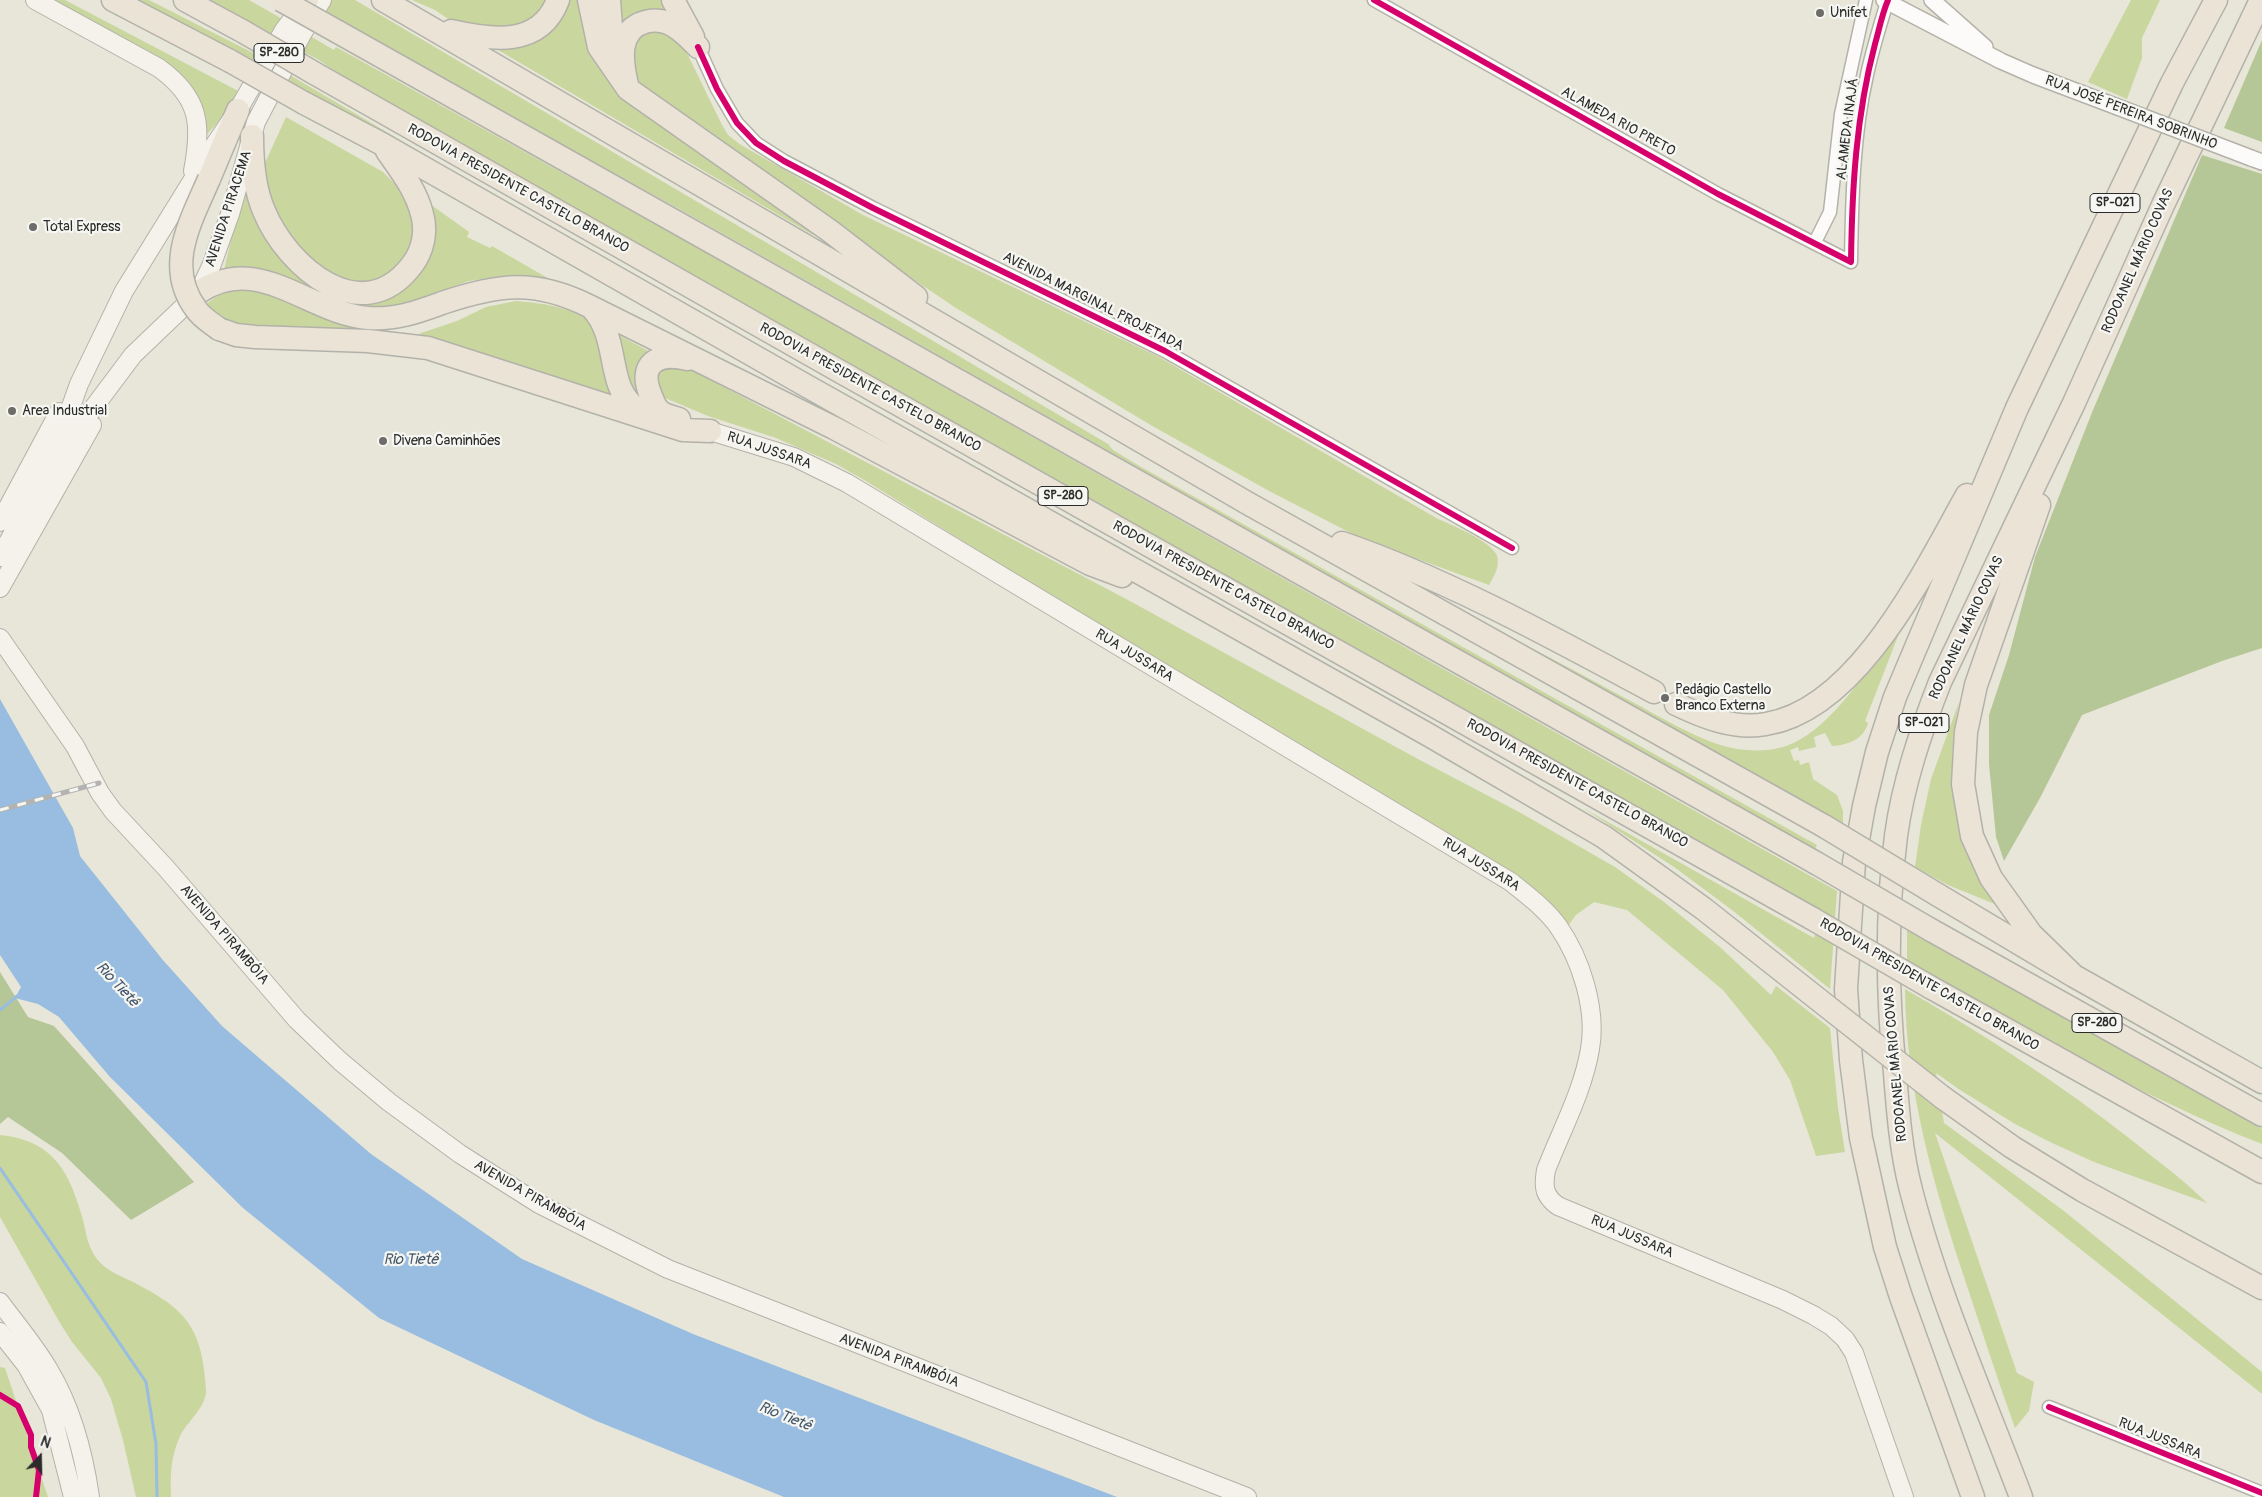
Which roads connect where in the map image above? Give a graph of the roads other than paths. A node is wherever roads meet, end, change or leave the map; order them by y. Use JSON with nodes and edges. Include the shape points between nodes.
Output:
{"nodes":[{"id":1,"x":35,"y":0,"type":"edge"},
{"id":2,"x":113,"y":0,"type":"edge"},
{"id":3,"x":185,"y":0,"type":"edge"},
{"id":4,"x":281,"y":0,"type":"edge"},
{"id":5,"x":306,"y":0,"type":"edge"},
{"id":6,"x":322,"y":0,"type":"edge"},
{"id":7,"x":383,"y":0,"type":"edge"},
{"id":8,"x":558,"y":0,"type":"edge"},
{"id":9,"x":589,"y":0,"type":"edge"},
{"id":10,"x":609,"y":0,"type":"edge"},
{"id":11,"x":673,"y":0,"type":"edge"},
{"id":12,"x":1374,"y":0,"type":"edge"},
{"id":13,"x":1866,"y":0,"type":"edge"},
{"id":14,"x":1886,"y":0,"type":"edge"},
{"id":15,"x":1932,"y":0,"type":"edge"},
{"id":16,"x":2216,"y":0,"type":"edge"},
{"id":17,"x":2261,"y":0,"type":"edge"},
{"id":18,"x":430,"y":27,"type":"junction"},
{"id":19,"x":698,"y":47,"type":"junction"},
{"id":20,"x":2001,"y":61,"type":"junction"},
{"id":21,"x":623,"y":82,"type":"junction"},
{"id":22,"x":238,"y":110,"type":"joint"},
{"id":23,"x":252,"y":136,"type":"junction"},
{"id":24,"x":434,"y":142,"type":"junction"},
{"id":25,"x":382,"y":144,"type":"junction"},
{"id":26,"x":2256,"y":160,"type":"edge"},
{"id":27,"x":200,"y":180,"type":"junction"},
{"id":28,"x":1815,"y":242,"type":"junction"},
{"id":29,"x":1851,"y":262,"type":"joint"},
{"id":30,"x":554,"y":291,"type":"junction"},
{"id":31,"x":199,"y":292,"type":"junction"},
{"id":32,"x":590,"y":306,"type":"junction"},
{"id":33,"x":368,"y":340,"type":"junction"},
{"id":34,"x":996,"y":358,"type":"junction"},
{"id":35,"x":696,"y":360,"type":"junction"},
{"id":36,"x":79,"y":384,"type":"junction"},
{"id":37,"x":805,"y":385,"type":"junction"},
{"id":38,"x":106,"y":392,"type":"junction"},
{"id":39,"x":2074,"y":403,"type":"junction"},
{"id":40,"x":2017,"y":408,"type":"junction"},
{"id":41,"x":655,"y":421,"type":"junction"},
{"id":42,"x":710,"y":431,"type":"junction"},
{"id":43,"x":50,"y":467,"type":"junction"},
{"id":44,"x":0,"y":522,"type":"edge"},
{"id":45,"x":1306,"y":536,"type":"junction"},
{"id":46,"x":1512,"y":548,"type":"dead end"},
{"id":47,"x":0,"y":558,"type":"edge"},
{"id":48,"x":0,"y":588,"type":"edge"},
{"id":49,"x":1177,"y":594,"type":"junction"},
{"id":50,"x":0,"y":638,"type":"edge"},
{"id":51,"x":1654,"y":692,"type":"dead end"},
{"id":52,"x":1676,"y":704,"type":"dead end"},
{"id":53,"x":2074,"y":976,"type":"junction"},
{"id":54,"x":2257,"y":1078,"type":"edge"},
{"id":55,"x":2262,"y":1115,"type":"edge"},
{"id":56,"x":2262,"y":1172,"type":"edge"},
{"id":57,"x":2262,"y":1288,"type":"edge"},
{"id":58,"x":0,"y":1302,"type":"edge"},
{"id":59,"x":0,"y":1332,"type":"edge"},
{"id":60,"x":2049,"y":1407,"type":"dead end"},
{"id":61,"x":2262,"y":1494,"type":"edge"},
{"id":62,"x":73,"y":1497,"type":"edge"},
{"id":63,"x":90,"y":1497,"type":"edge"},
{"id":64,"x":1247,"y":1497,"type":"edge"},
{"id":65,"x":1904,"y":1497,"type":"edge"},
{"id":66,"x":1973,"y":1497,"type":"edge"},
{"id":67,"x":2021,"y":1497,"type":"edge"}],
"edges":[{"from":1,"to":27,"type":"main road","via":[[159,68],[176,81],[191,100],[198,126]]},
{"from":2,"to":25,"type":"highway","bridge":true},
{"from":3,"to":24,"type":"highway","name":"RODOVIA PRESIDENTE CASTELO BRANCO","number":"SP-280","bridge":true},
{"from":4,"to":55,"type":"highway","number":"SP-280","bridge":true},
{"from":5,"to":22,"type":"main road","via":[[284,30]]},
{"from":6,"to":23,"type":"main road","name":"AVENIDA PIRACEMA","via":[[263,107]]},
{"from":7,"to":18,"type":"highway"},
{"from":8,"to":18,"type":"highway","via":[[548,18],[538,27],[511,38],[478,38]]},
{"from":9,"to":21,"type":"highway","via":[[599,47]]},
{"from":10,"to":21,"type":"highway","via":[[610,38]]},
{"from":11,"to":19,"type":"highway"},
{"from":12,"to":28,"type":"street","name":"ALAMEDA RIO PRETO","via":[[1718,194]]},
{"from":13,"to":28,"type":"street","name":"ALAMEDA INAJÁ","via":[[1841,114],[1830,212]]},
{"from":14,"to":20,"type":"street","name":"RUA JOSÉ PEREIRA SOBRINHO"},
{"from":14,"to":29,"type":"street","name":"ALAMEDA INAJÁ","via":[[1860,112],[1852,202]]},
{"from":15,"to":20,"type":"street","name":"RUA JOSÉ PEREIRA SOBRINHO"},
{"from":16,"to":40,"type":"highway","number":"SP-021","via":[[2172,83]]},
{"from":17,"to":39,"type":"highway","name":"RODOANEL MÁRIO COVAS","number":"SP-021","via":[[2163,205]]},
{"from":18,"to":34,"type":"highway"},
{"from":19,"to":21,"type":"highway","via":[[667,22],[649,21],[635,26],[625,40],[622,52]]},
{"from":19,"to":46,"type":"street","name":"AVENIDA MARGINAL PROJETADA","via":[[716,89],[737,123],[756,142],[784,161],[1166,352]]},
{"from":20,"to":26,"type":"street","name":"RUA JOSÉ PEREIRA SOBRINHO","bridge":true},
{"from":21,"to":34,"type":"highway","via":[[830,231]]},
{"from":22,"to":27,"type":"highway"},
{"from":23,"to":25,"type":"highway","via":[[254,175],[270,223],[296,260],[329,286],[343,291],[375,291],[389,286],[403,276],[422,246],[423,216],[419,201]]},
{"from":23,"to":31,"type":"main road","name":"AVENIDA PIRACEMA","via":[[230,214]]},
{"from":24,"to":37,"type":"highway","via":[[446,156],[472,174],[772,360]]},
{"from":24,"to":56,"type":"highway","name":"RODOVIA PRESIDENTE CASTELO BRANCO","number":"SP-280","bridge":true},
{"from":25,"to":37,"type":"highway"},
{"from":27,"to":33,"type":"highway","bridge":true,"via":[[180,260],[180,271],[196,310],[219,329],[236,334],[270,339]]},
{"from":27,"to":36,"type":"main road","via":[[124,291]]},
{"from":28,"to":29,"type":"street","name":"ALAMEDA RIO PRETO"},
{"from":30,"to":31,"type":"highway","via":[[509,287],[491,289],[389,318],[350,316],[279,286],[248,278],[222,280]]},
{"from":30,"to":32,"type":"highway"},
{"from":30,"to":33,"type":"highway","via":[[499,297],[422,326]]},
{"from":31,"to":38,"type":"main road","name":"AVENIDA PIRACEMA","via":[[133,355]]},
{"from":32,"to":35,"type":"highway"},
{"from":32,"to":41,"type":"highway","via":[[600,317],[609,336],[620,386],[631,404]]},
{"from":33,"to":41,"type":"highway","via":[[446,353]]},
{"from":34,"to":45,"type":"highway"},
{"from":35,"to":42,"type":"highway","via":[[678,356],[658,358],[648,368],[646,384],[660,412]]},
{"from":35,"to":49,"type":"highway","via":[[834,428],[1090,564]]},
{"from":36,"to":43,"type":"main road"},
{"from":36,"to":44,"type":"main road","via":[[70,391]]},
{"from":37,"to":49,"type":"highway"},
{"from":38,"to":43,"type":"main road","name":"AVENIDA PIRACEMA"},
{"from":38,"to":48,"type":"main road","name":"AVENIDA PIRACEMA","via":[[87,434]]},
{"from":39,"to":53,"type":"highway","via":[[1976,685],[1966,732],[1963,784],[1972,836],[1991,878],[2031,934]]},
{"from":39,"to":67,"type":"highway","name":"RODOANEL MÁRIO COVAS","number":"SP-021","via":[[1940,682],[1922,727],[1896,835],[1888,928],[1890,1024],[1901,1138],[1910,1189],[1932,1260]]},
{"from":40,"to":52,"type":"highway","via":[[1896,618],[1871,652],[1825,697],[1796,716],[1750,726],[1715,720]]},
{"from":40,"to":66,"type":"highway","number":"SP-021","via":[[1895,697],[1877,752],[1854,862],[1846,989],[1861,1138],[1885,1247]]},
{"from":41,"to":42,"type":"highway","via":[[684,430]]},
{"from":42,"to":65,"type":"main road","name":"RUA JUSSARA","via":[[794,457],[847,483],[1512,882],[1539,904],[1558,926],[1579,966],[1591,1027],[1586,1067],[1546,1170],[1543,1186],[1546,1195],[1558,1206],[1784,1300],[1831,1326],[1854,1353]]},
{"from":43,"to":47,"type":"main road"},
{"from":45,"to":51,"type":"highway","via":[[1336,541],[1421,575],[1527,625]]},
{"from":45,"to":53,"type":"highway","bridge":true,"via":[[1824,826]]},
{"from":49,"to":57,"type":"highway","bridge":true,"via":[[1604,837],[1704,908],[1942,1097],[2012,1147],[2082,1190]]},
{"from":50,"to":64,"type":"main road","name":"AVENIDA PIRAMBÓIA","via":[[75,746],[113,811],[297,1020],[389,1102],[460,1154],[539,1204],[668,1269]]},
{"from":53,"to":54,"type":"highway"},
{"from":58,"to":63,"type":"main road","via":[[40,1356],[58,1389],[75,1433]]},
{"from":59,"to":62,"type":"main road","via":[[26,1365],[51,1410]]},
{"from":60,"to":61,"type":"street","name":"RUA JUSSARA"}]}
